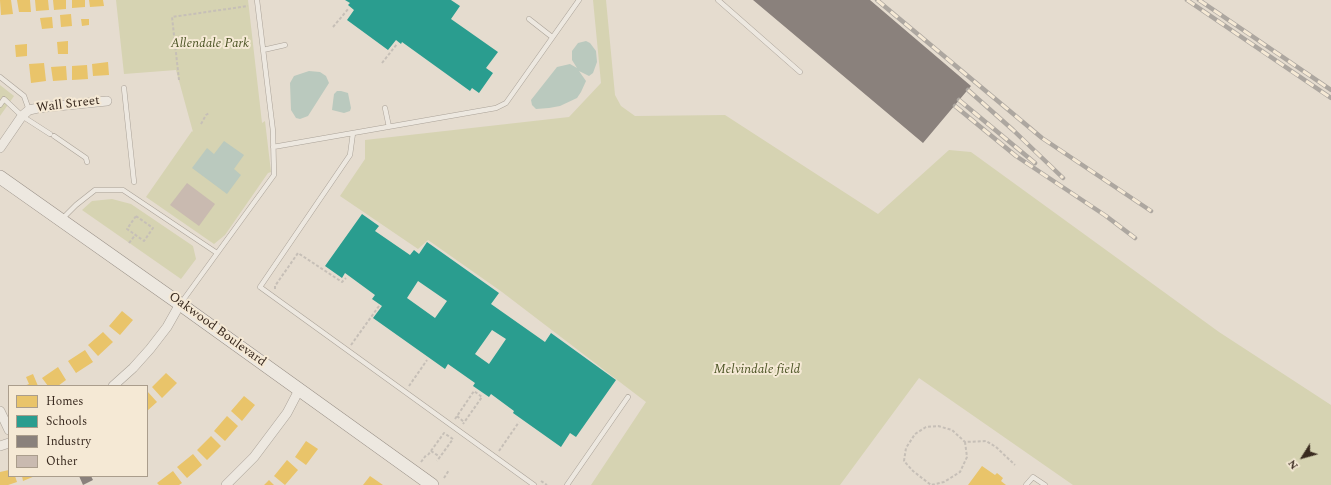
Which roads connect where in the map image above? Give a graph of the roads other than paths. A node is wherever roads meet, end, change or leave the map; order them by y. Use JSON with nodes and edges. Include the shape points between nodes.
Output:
{"nodes":[{"id":1,"x":257,"y":0,"type":"edge"},
{"id":2,"x":579,"y":0,"type":"edge"},
{"id":3,"x":718,"y":0,"type":"edge"},
{"id":4,"x":529,"y":20,"type":"dead end"},
{"id":5,"x":552,"y":37,"type":"junction"},
{"id":6,"x":285,"y":45,"type":"dead end"},
{"id":7,"x":263,"y":50,"type":"junction"},
{"id":8,"x":800,"y":72,"type":"dead end"},
{"id":9,"x":0,"y":77,"type":"edge"},
{"id":10,"x":124,"y":88,"type":"dead end"},
{"id":11,"x":107,"y":101,"type":"dead end"},
{"id":12,"x":0,"y":105,"type":"edge"},
{"id":13,"x":385,"y":108,"type":"dead end"},
{"id":14,"x":26,"y":113,"type":"junction"},
{"id":15,"x":389,"y":126,"type":"junction"},
{"id":16,"x":353,"y":133,"type":"junction"},
{"id":17,"x":273,"y":147,"type":"junction"},
{"id":18,"x":0,"y":148,"type":"edge"},
{"id":19,"x":87,"y":162,"type":"dead end"},
{"id":20,"x":0,"y":177,"type":"edge"},
{"id":21,"x":134,"y":182,"type":"dead end"},
{"id":22,"x":61,"y":220,"type":"junction"},
{"id":23,"x":217,"y":253,"type":"junction"},
{"id":24,"x":180,"y":304,"type":"junction"},
{"id":25,"x":114,"y":385,"type":"edge"},
{"id":26,"x":299,"y":390,"type":"junction"},
{"id":27,"x":628,"y":397,"type":"dead end"},
{"id":28,"x":0,"y":411,"type":"edge"},
{"id":29,"x":8,"y":428,"type":"edge"},
{"id":30,"x":426,"y":483,"type":"edge"},
{"id":31,"x":226,"y":485,"type":"edge"},
{"id":32,"x":534,"y":485,"type":"edge"},
{"id":33,"x":567,"y":485,"type":"edge"},
{"id":34,"x":1026,"y":485,"type":"edge"},
{"id":35,"x":1045,"y":485,"type":"edge"}],
"edges":[{"from":1,"to":7,"type":"lane"},
{"from":2,"to":5,"type":"lane"},
{"from":3,"to":8,"type":"lane"},
{"from":4,"to":5,"type":"lane"},
{"from":5,"to":15,"type":"lane","via":[[506,103],[496,108]]},
{"from":6,"to":7,"type":"lane"},
{"from":7,"to":17,"type":"lane"},
{"from":9,"to":14,"type":"lane","via":[[24,96]]},
{"from":10,"to":21,"type":"lane"},
{"from":11,"to":14,"type":"street","name":"Wall Street","via":[[38,108]]},
{"from":12,"to":14,"type":"lane","via":[[4,99]]},
{"from":13,"to":15,"type":"lane"},
{"from":14,"to":18,"type":"street","name":"Wall Street"},
{"from":14,"to":19,"type":"lane","via":[[86,158]]},
{"from":15,"to":16,"type":"lane"},
{"from":16,"to":17,"type":"lane"},
{"from":16,"to":32,"type":"lane","via":[[350,155],[260,288]]},
{"from":17,"to":23,"type":"lane","via":[[274,175]]},
{"from":20,"to":22,"type":"main road","name":"Oakwood Boulevard"},
{"from":22,"to":23,"type":"lane","via":[[95,190],[123,190]]},
{"from":22,"to":24,"type":"main road","name":"Oakwood Boulevard"},
{"from":23,"to":24,"type":"lane"},
{"from":24,"to":25,"type":"street","via":[[150,349]]},
{"from":24,"to":26,"type":"main road","name":"Oakwood Boulevard"},
{"from":26,"to":30,"type":"main road","name":"Oakwood Boulevard"},
{"from":26,"to":31,"type":"street","via":[[287,413],[254,458]]},
{"from":27,"to":33,"type":"lane"},
{"from":28,"to":29,"type":"street"},
{"from":34,"to":35,"type":"lane","via":[[1033,477]]}]}
